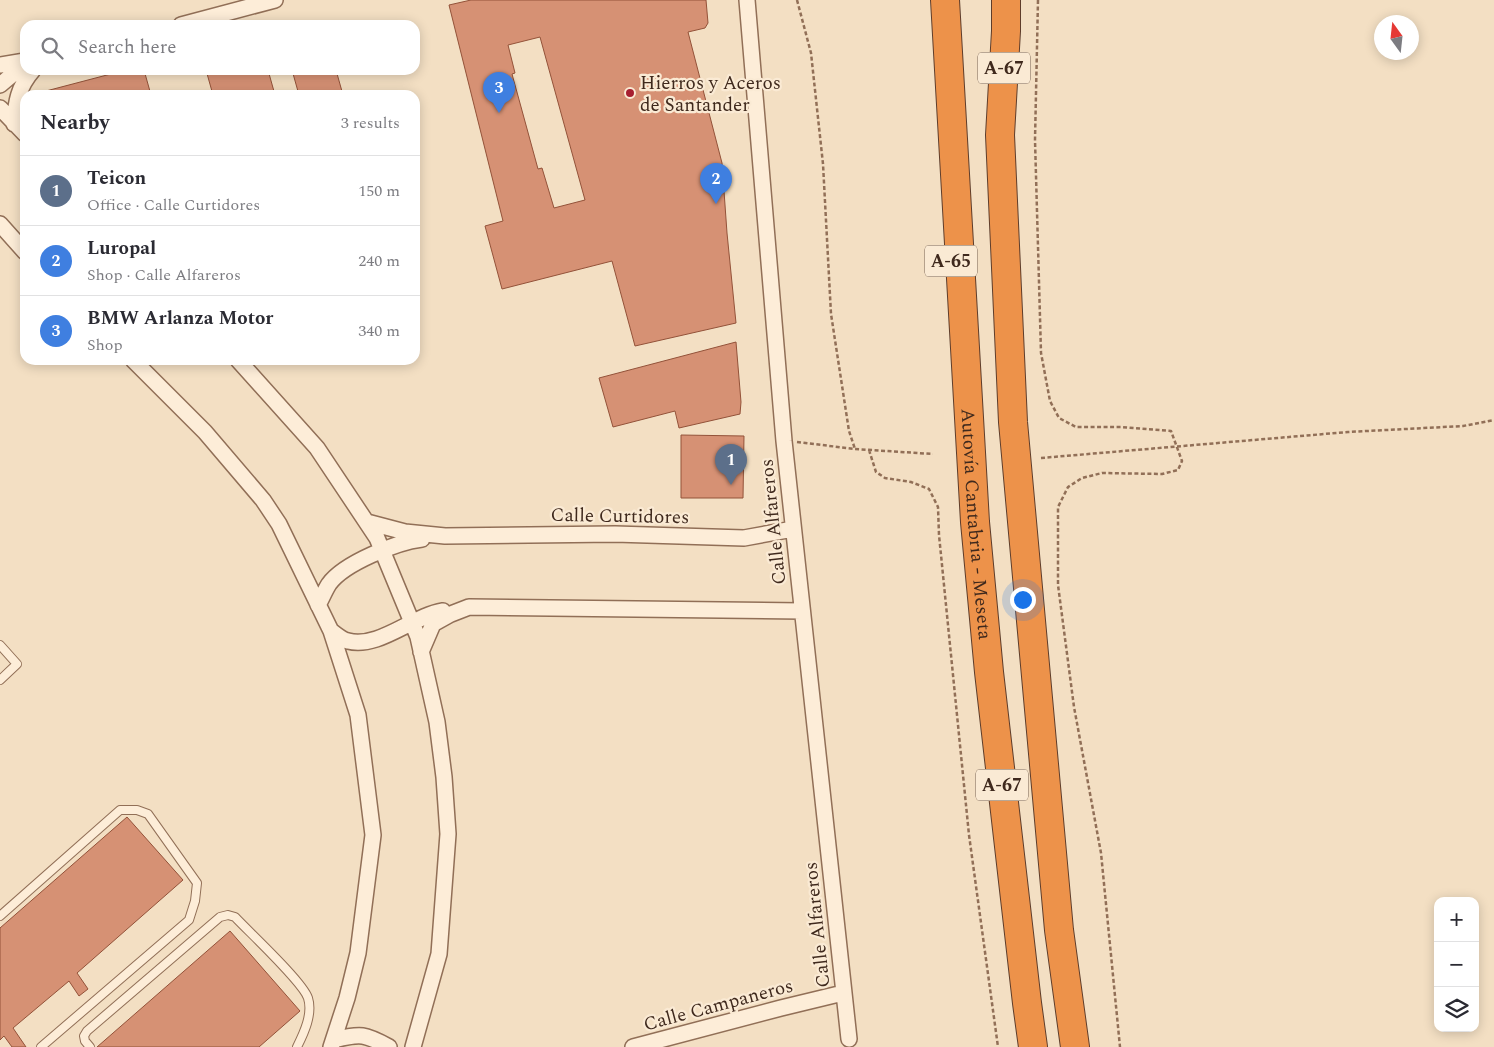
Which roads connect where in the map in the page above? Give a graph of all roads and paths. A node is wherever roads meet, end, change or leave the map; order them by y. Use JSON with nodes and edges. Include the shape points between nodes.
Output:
{"nodes":[{"id":1,"x":275,"y":0,"type":"edge"},
{"id":2,"x":746,"y":0,"type":"edge"},
{"id":3,"x":797,"y":0,"type":"edge"},
{"id":4,"x":928,"y":0,"type":"edge"},
{"id":5,"x":945,"y":0,"type":"edge"},
{"id":6,"x":990,"y":0,"type":"edge"},
{"id":7,"x":1006,"y":0,"type":"edge"},
{"id":8,"x":1038,"y":0,"type":"edge"},
{"id":9,"x":235,"y":5,"type":"edge"},
{"id":10,"x":194,"y":20,"type":"edge"},
{"id":11,"x":20,"y":62,"type":"edge"},
{"id":12,"x":0,"y":65,"type":"edge"},
{"id":13,"x":20,"y":70,"type":"edge"},
{"id":14,"x":29,"y":75,"type":"edge"},
{"id":15,"x":0,"y":85,"type":"edge"},
{"id":16,"x":20,"y":90,"type":"edge"},
{"id":17,"x":20,"y":91,"type":"edge"},
{"id":18,"x":0,"y":108,"type":"edge"},
{"id":19,"x":20,"y":129,"type":"edge"},
{"id":20,"x":1000,"y":135,"type":"junction"},
{"id":21,"x":0,"y":224,"type":"edge"},
{"id":22,"x":20,"y":246,"type":"edge"},
{"id":23,"x":138,"y":365,"type":"edge"},
{"id":24,"x":242,"y":365,"type":"edge"},
{"id":25,"x":1494,"y":420,"type":"edge"},
{"id":26,"x":784,"y":441,"type":"junction"},
{"id":27,"x":1177,"y":446,"type":"junction"},
{"id":28,"x":854,"y":449,"type":"junction"},
{"id":29,"x":869,"y":450,"type":"junction"},
{"id":30,"x":933,"y":454,"type":"dead end"},
{"id":31,"x":1041,"y":458,"type":"dead end"},
{"id":32,"x":366,"y":522,"type":"junction"},
{"id":33,"x":975,"y":522,"type":"junction"},
{"id":34,"x":793,"y":529,"type":"junction"},
{"id":35,"x":446,"y":536,"type":"junction"},
{"id":36,"x":382,"y":550,"type":"junction"},
{"id":37,"x":318,"y":605,"type":"junction"},
{"id":38,"x":469,"y":607,"type":"junction"},
{"id":39,"x":802,"y":612,"type":"junction"},
{"id":40,"x":412,"y":622,"type":"junction"},
{"id":41,"x":331,"y":631,"type":"junction"},
{"id":42,"x":0,"y":645,"type":"edge"},
{"id":43,"x":421,"y":652,"type":"junction"},
{"id":44,"x":0,"y":680,"type":"edge"},
{"id":45,"x":0,"y":916,"type":"edge"},
{"id":46,"x":843,"y":993,"type":"junction"},
{"id":47,"x":849,"y":1039,"type":"dead end"},
{"id":48,"x":333,"y":1044,"type":"edge"},
{"id":49,"x":40,"y":1047,"type":"edge"},
{"id":50,"x":90,"y":1047,"type":"edge"},
{"id":51,"x":297,"y":1047,"type":"edge"},
{"id":52,"x":389,"y":1047,"type":"edge"},
{"id":53,"x":413,"y":1047,"type":"edge"},
{"id":54,"x":633,"y":1047,"type":"edge"},
{"id":55,"x":998,"y":1047,"type":"edge"},
{"id":56,"x":1033,"y":1047,"type":"edge"},
{"id":57,"x":1075,"y":1047,"type":"edge"},
{"id":58,"x":1120,"y":1047,"type":"edge"}],
"edges":[{"from":1,"to":9,"type":"street"},
{"from":2,"to":26,"type":"street","name":"Calle Alfareros"},
{"from":3,"to":28,"type":"path","via":[[811,53],[823,164],[831,314]]},
{"from":4,"to":33,"type":"highway","number":"A-65"},
{"from":5,"to":33,"type":"highway","name":"Autovía Cantabria - Meseta","number":"A-67"},
{"from":6,"to":20,"type":"highway","via":[[992,72]]},
{"from":7,"to":20,"type":"highway","number":"A-67"},
{"from":8,"to":27,"type":"path","via":[[1035,159],[1041,353],[1050,401],[1059,418],[1076,427],[1170,431]]},
{"from":9,"to":10,"type":"street"},
{"from":11,"to":12,"type":"street"},
{"from":13,"to":15,"type":"street"},
{"from":14,"to":16,"type":"street"},
{"from":17,"to":19,"type":"street","via":[[17,97]]},
{"from":18,"to":19,"type":"street"},
{"from":20,"to":57,"type":"highway","number":"A-67","via":[[1013,422],[1058,930]]},
{"from":21,"to":22,"type":"street"},
{"from":23,"to":37,"type":"street","via":[[205,432],[263,500],[279,524]]},
{"from":24,"to":32,"type":"street","via":[[317,448]]},
{"from":25,"to":27,"type":"path","via":[[1463,426]]},
{"from":26,"to":28,"type":"path"},
{"from":26,"to":34,"type":"street","name":"Calle Alfareros"},
{"from":27,"to":31,"type":"path"},
{"from":27,"to":58,"type":"path","via":[[1182,461],[1178,470],[1162,474],[1102,473],[1082,478],[1068,487],[1058,507],[1058,585],[1074,707],[1101,853]]},
{"from":28,"to":29,"type":"path"},
{"from":29,"to":30,"type":"path"},
{"from":29,"to":55,"type":"path","via":[[876,472],[886,478],[930,489],[938,507],[970,836]]},
{"from":32,"to":35,"type":"street","name":"Calle Curtidores","via":[[405,532]]},
{"from":32,"to":36,"type":"street"},
{"from":33,"to":56,"type":"highway","name":"Autovía Cantabria - Meseta","number":"A-67","via":[[991,692]]},
{"from":34,"to":35,"type":"street","name":"Calle Curtidores","via":[[744,538],[615,534]]},
{"from":34,"to":39,"type":"street","name":"Calle Alfareros"},
{"from":35,"to":36,"type":"street","name":"Calle Curtidores","via":[[405,541]]},
{"from":36,"to":37,"type":"street","name":"Calle Curtidores","via":[[330,583]]},
{"from":36,"to":40,"type":"street"},
{"from":37,"to":41,"type":"street"},
{"from":38,"to":39,"type":"street"},
{"from":38,"to":40,"type":"street","via":[[437,612]]},
{"from":38,"to":43,"type":"street","via":[[433,624]]},
{"from":39,"to":46,"type":"street","name":"Calle Alfareros"},
{"from":40,"to":41,"type":"street","via":[[375,640],[362,642],[347,641]]},
{"from":40,"to":43,"type":"street"},
{"from":41,"to":48,"type":"street","via":[[358,715],[373,835],[358,953]]},
{"from":42,"to":44,"type":"lane","via":[[17,664]]},
{"from":43,"to":53,"type":"street","via":[[437,722],[448,834],[439,954]]},
{"from":45,"to":49,"type":"lane","via":[[120,810],[148,814],[197,883],[189,920]]},
{"from":46,"to":47,"type":"street","name":"Calle Alfareros"},
{"from":46,"to":54,"type":"street","name":"Calle Campaneros"},
{"from":48,"to":52,"type":"street","via":[[354,1035],[369,1036]]},
{"from":50,"to":51,"type":"lane","via":[[84,1036],[87,1031],[220,917],[228,915],[241,924],[308,997],[309,1017]]}]}
